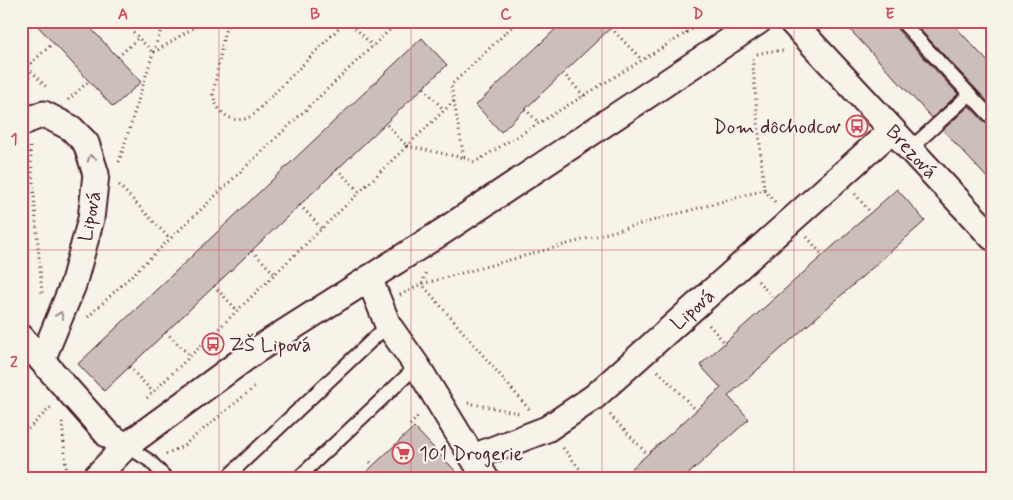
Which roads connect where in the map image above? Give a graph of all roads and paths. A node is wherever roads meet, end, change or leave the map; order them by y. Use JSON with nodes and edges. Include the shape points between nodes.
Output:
{"nodes":[{"id":1,"x":123,"y":21,"type":"edge"},
{"id":2,"x":164,"y":21,"type":"edge"},
{"id":3,"x":204,"y":21,"type":"edge"},
{"id":4,"x":229,"y":21,"type":"edge"},
{"id":5,"x":334,"y":21,"type":"edge"},
{"id":6,"x":348,"y":21,"type":"edge"},
{"id":7,"x":399,"y":21,"type":"edge"},
{"id":8,"x":518,"y":21,"type":"edge"},
{"id":9,"x":676,"y":21,"type":"edge"},
{"id":10,"x":706,"y":21,"type":"edge"},
{"id":11,"x":759,"y":21,"type":"edge"},
{"id":12,"x":791,"y":21,"type":"edge"},
{"id":13,"x":901,"y":21,"type":"edge"},
{"id":14,"x":343,"y":22,"type":"edge"},
{"id":15,"x":611,"y":28,"type":"dead end"},
{"id":16,"x":687,"y":33,"type":"junction"},
{"id":17,"x":138,"y":38,"type":"junction"},
{"id":18,"x":53,"y":43,"type":"dead end"},
{"id":19,"x":373,"y":46,"type":"junction"},
{"id":20,"x":154,"y":53,"type":"junction"},
{"id":21,"x":752,"y":55,"type":"dead end"},
{"id":22,"x":118,"y":58,"type":"dead end"},
{"id":23,"x":21,"y":60,"type":"edge"},
{"id":24,"x":642,"y":60,"type":"junction"},
{"id":25,"x":28,"y":68,"type":"junction"},
{"id":26,"x":563,"y":74,"type":"dead end"},
{"id":27,"x":89,"y":81,"type":"dead end"},
{"id":28,"x":424,"y":88,"type":"dead end"},
{"id":29,"x":49,"y":90,"type":"dead end"},
{"id":30,"x":970,"y":94,"type":"junction"},
{"id":31,"x":584,"y":96,"type":"junction"},
{"id":32,"x":454,"y":101,"type":"junction"},
{"id":33,"x":63,"y":105,"type":"dead end"},
{"id":34,"x":525,"y":109,"type":"dead end"},
{"id":35,"x":444,"y":110,"type":"junction"},
{"id":36,"x":992,"y":118,"type":"edge"},
{"id":37,"x":25,"y":122,"type":"edge"},
{"id":38,"x":539,"y":123,"type":"junction"},
{"id":39,"x":386,"y":124,"type":"dead end"},
{"id":40,"x":892,"y":130,"type":"junction"},
{"id":41,"x":407,"y":146,"type":"junction"},
{"id":42,"x":910,"y":149,"type":"junction"},
{"id":43,"x":464,"y":158,"type":"junction"},
{"id":44,"x":116,"y":170,"type":"dead end"},
{"id":45,"x":337,"y":170,"type":"dead end"},
{"id":46,"x":114,"y":179,"type":"dead end"},
{"id":47,"x":359,"y":192,"type":"junction"},
{"id":48,"x":300,"y":205,"type":"dead end"},
{"id":49,"x":322,"y":228,"type":"junction"},
{"id":50,"x":992,"y":237,"type":"edge"},
{"id":51,"x":170,"y":238,"type":"junction"},
{"id":52,"x":252,"y":250,"type":"dead end"},
{"id":53,"x":275,"y":274,"type":"junction"},
{"id":54,"x":369,"y":278,"type":"junction"},
{"id":55,"x":214,"y":286,"type":"dead end"},
{"id":56,"x":43,"y":300,"type":"dead end"},
{"id":57,"x":237,"y":310,"type":"junction"},
{"id":58,"x":88,"y":317,"type":"dead end"},
{"id":59,"x":388,"y":325,"type":"junction"},
{"id":60,"x":166,"y":332,"type":"dead end"},
{"id":61,"x":21,"y":337,"type":"edge"},
{"id":62,"x":642,"y":354,"type":"junction"},
{"id":63,"x":190,"y":356,"type":"junction"},
{"id":64,"x":42,"y":360,"type":"junction"},
{"id":65,"x":418,"y":366,"type":"junction"},
{"id":66,"x":128,"y":368,"type":"dead end"},
{"id":67,"x":256,"y":386,"type":"dead end"},
{"id":68,"x":153,"y":392,"type":"junction"},
{"id":69,"x":64,"y":395,"type":"junction"},
{"id":70,"x":436,"y":397,"type":"junction"},
{"id":71,"x":594,"y":398,"type":"junction"},
{"id":72,"x":145,"y":400,"type":"dead end"},
{"id":73,"x":696,"y":410,"type":"dead end"},
{"id":74,"x":542,"y":423,"type":"junction"},
{"id":75,"x":21,"y":436,"type":"edge"},
{"id":76,"x":126,"y":446,"type":"junction"},
{"id":77,"x":183,"y":446,"type":"dead end"},
{"id":78,"x":647,"y":454,"type":"dead end"},
{"id":79,"x":473,"y":457,"type":"junction"},
{"id":80,"x":84,"y":474,"type":"edge"},
{"id":81,"x":65,"y":477,"type":"edge"},
{"id":82,"x":167,"y":479,"type":"edge"},
{"id":83,"x":225,"y":479,"type":"edge"},
{"id":84,"x":297,"y":479,"type":"edge"},
{"id":85,"x":486,"y":479,"type":"edge"},
{"id":86,"x":588,"y":479,"type":"edge"}],
"edges":[{"from":1,"to":17,"type":"path"},
{"from":2,"to":20,"type":"path"},
{"from":3,"to":20,"type":"path"},
{"from":4,"to":14,"type":"path","via":[[213,95],[214,102],[226,117],[239,120],[253,115]]},
{"from":5,"to":14,"type":"path"},
{"from":6,"to":19,"type":"path"},
{"from":7,"to":19,"type":"path"},
{"from":8,"to":32,"type":"path","via":[[451,85]]},
{"from":9,"to":16,"type":"path"},
{"from":10,"to":16,"type":"path"},
{"from":11,"to":54,"type":"street"},
{"from":12,"to":40,"type":"street","name":"Brezová"},
{"from":13,"to":30,"type":"lane"},
{"from":15,"to":24,"type":"path"},
{"from":16,"to":24,"type":"path"},
{"from":17,"to":20,"type":"path"},
{"from":17,"to":22,"type":"path"},
{"from":18,"to":25,"type":"path"},
{"from":19,"to":51,"type":"path"},
{"from":20,"to":44,"type":"path"},
{"from":21,"to":74,"type":"path","via":[[764,190],[422,284]]},
{"from":23,"to":25,"type":"path"},
{"from":24,"to":31,"type":"path"},
{"from":25,"to":29,"type":"path"},
{"from":25,"to":37,"type":"path"},
{"from":26,"to":31,"type":"path"},
{"from":27,"to":33,"type":"path"},
{"from":28,"to":35,"type":"path"},
{"from":30,"to":36,"type":"lane"},
{"from":30,"to":42,"type":"lane"},
{"from":31,"to":38,"type":"path"},
{"from":32,"to":35,"type":"path"},
{"from":32,"to":43,"type":"path"},
{"from":34,"to":38,"type":"path"},
{"from":35,"to":41,"type":"path"},
{"from":37,"to":56,"type":"path"},
{"from":64,"to":37,"type":"street","name":"Lipová","one_way":true,"via":[[73,285],[91,219],[96,174],[86,143],[71,128],[44,114]]},
{"from":38,"to":43,"type":"path","via":[[475,162]]},
{"from":39,"to":41,"type":"path"},
{"from":40,"to":42,"type":"street","name":"Brezová"},
{"from":40,"to":62,"type":"street","name":"Lipová"},
{"from":41,"to":43,"type":"path"},
{"from":41,"to":47,"type":"path"},
{"from":42,"to":50,"type":"street","name":"Brezová"},
{"from":45,"to":47,"type":"path"},
{"from":46,"to":51,"type":"path"},
{"from":47,"to":49,"type":"path"},
{"from":48,"to":49,"type":"path"},
{"from":49,"to":53,"type":"path"},
{"from":51,"to":58,"type":"path"},
{"from":52,"to":53,"type":"path"},
{"from":53,"to":57,"type":"path"},
{"from":54,"to":59,"type":"street"},
{"from":54,"to":76,"type":"street","via":[[255,350]]},
{"from":55,"to":57,"type":"path"},
{"from":57,"to":63,"type":"path"},
{"from":59,"to":65,"type":"street"},
{"from":59,"to":83,"type":"lane"},
{"from":60,"to":63,"type":"path"},
{"from":61,"to":64,"type":"street"},
{"from":62,"to":71,"type":"street","name":"Lipová"},
{"from":62,"to":73,"type":"path"},
{"from":63,"to":68,"type":"path"},
{"from":64,"to":69,"type":"street"},
{"from":65,"to":70,"type":"street"},
{"from":65,"to":84,"type":"lane"},
{"from":66,"to":68,"type":"path"},
{"from":67,"to":77,"type":"path"},
{"from":68,"to":72,"type":"path"},
{"from":69,"to":75,"type":"path"},
{"from":69,"to":76,"type":"street","via":[[108,435]]},
{"from":69,"to":81,"type":"path"},
{"from":70,"to":74,"type":"path"},
{"from":70,"to":79,"type":"street"},
{"from":71,"to":74,"type":"street","name":"Lipová"},
{"from":71,"to":78,"type":"path"},
{"from":74,"to":79,"type":"street","name":"Lipová"},
{"from":74,"to":86,"type":"path"},
{"from":76,"to":80,"type":"street"},
{"from":76,"to":82,"type":"lane","via":[[150,462]]},
{"from":79,"to":85,"type":"street"},
{"from":80,"to":81,"type":"path"}]}
